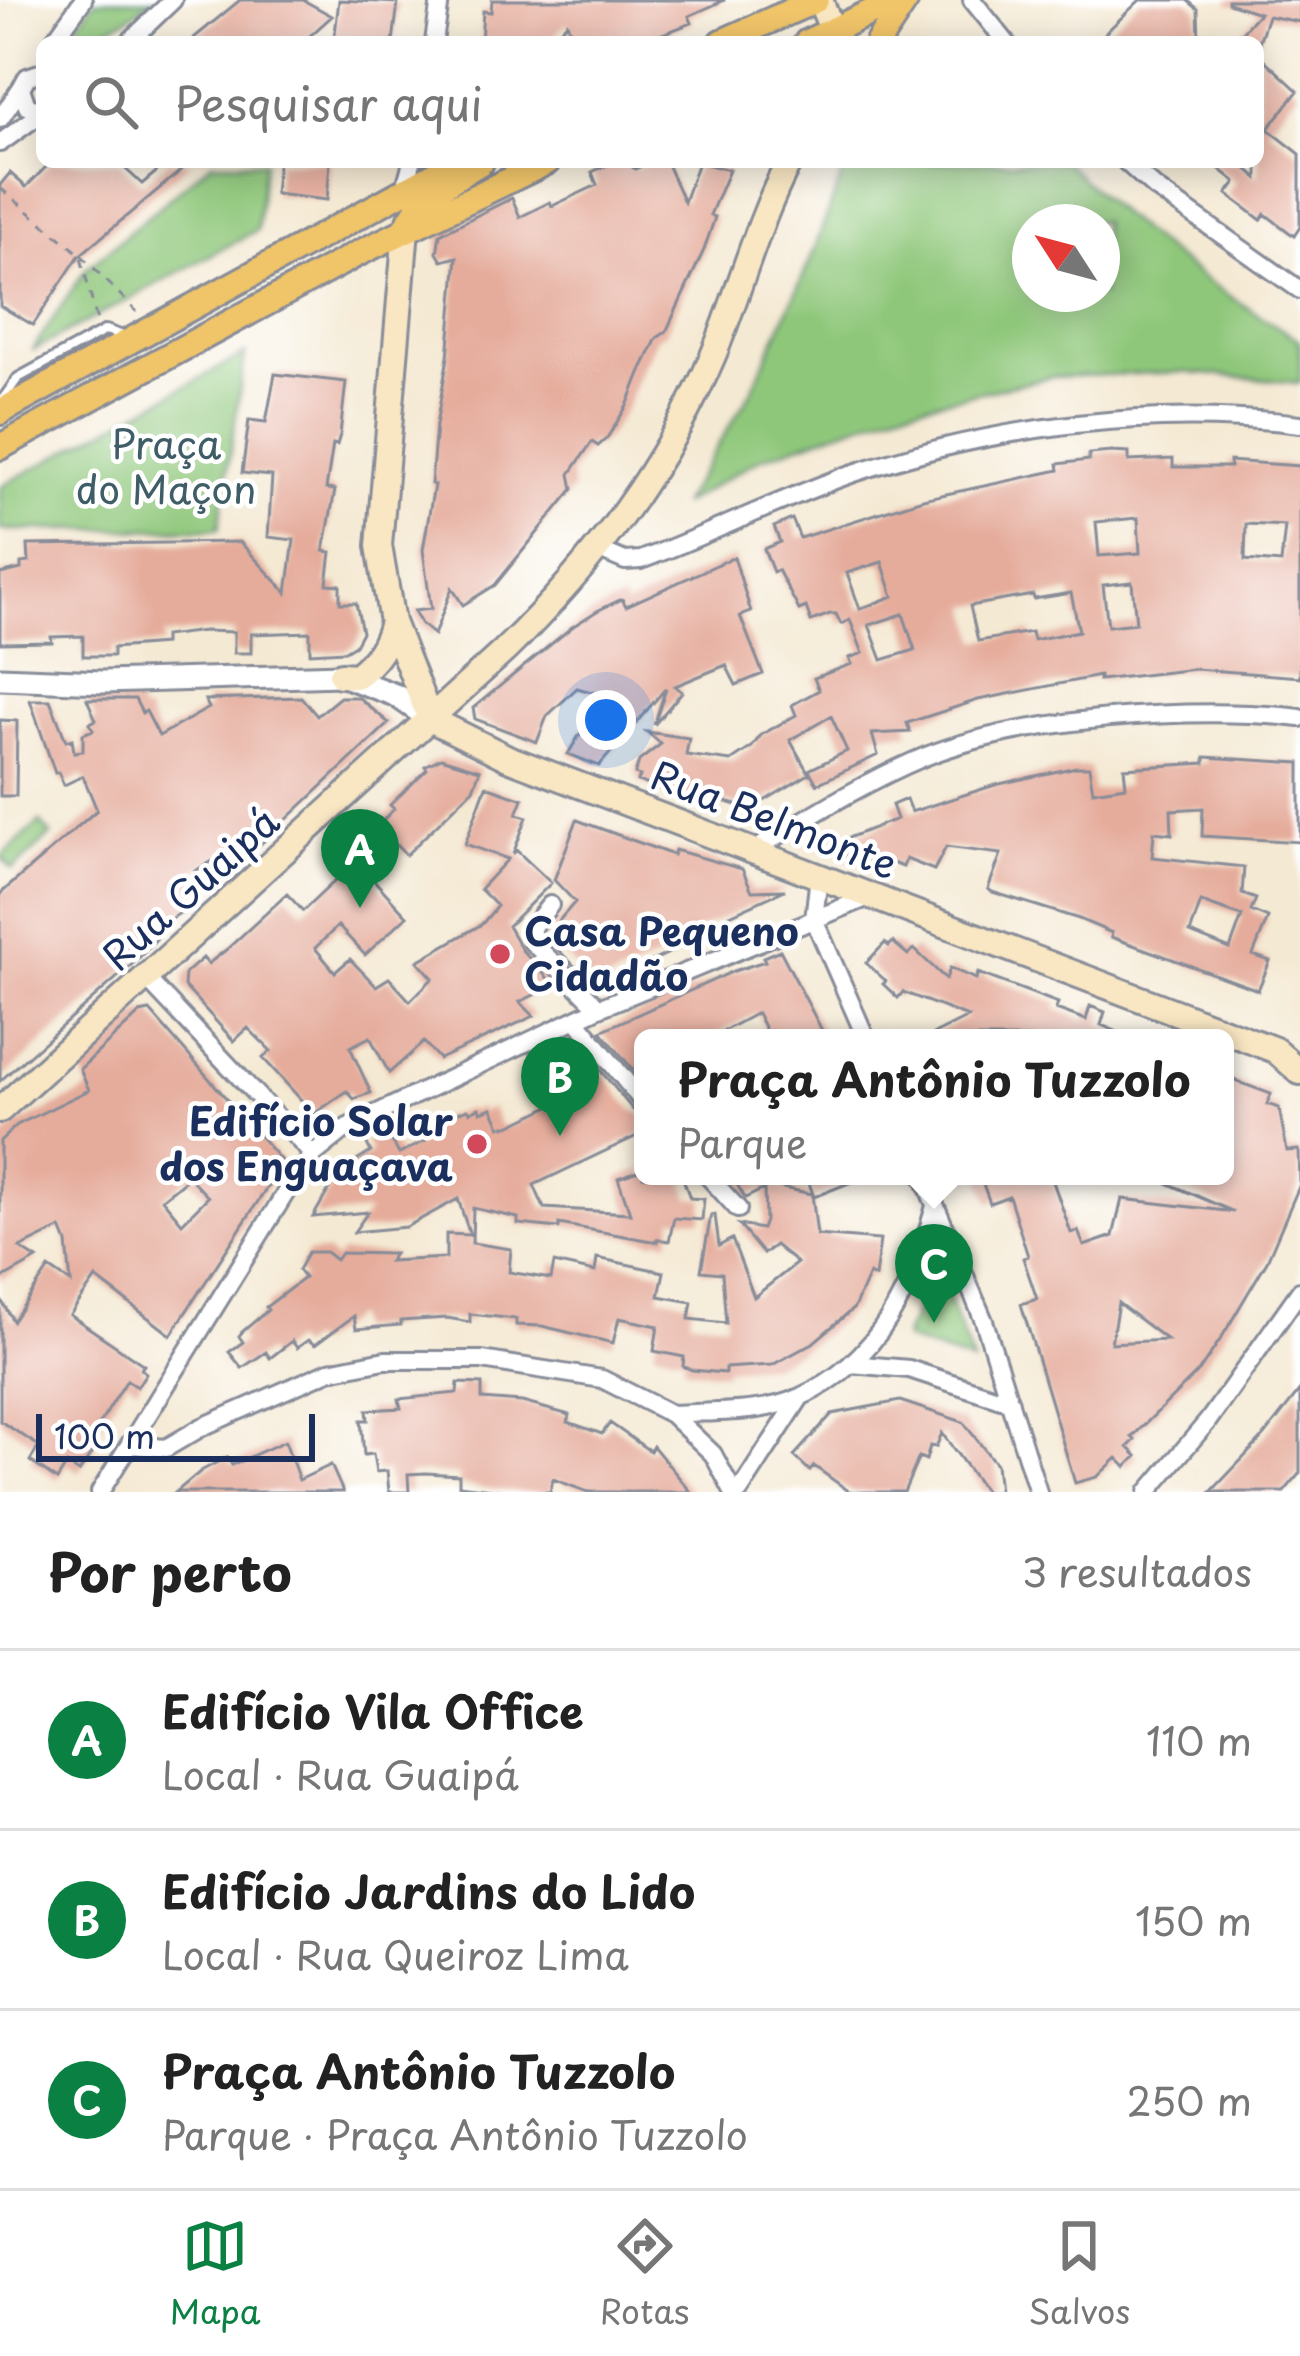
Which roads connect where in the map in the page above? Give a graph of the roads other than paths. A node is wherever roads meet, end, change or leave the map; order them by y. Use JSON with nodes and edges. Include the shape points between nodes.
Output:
{"nodes":[{"id":1,"x":83,"y":0,"type":"edge"},
{"id":2,"x":440,"y":0,"type":"edge"},
{"id":3,"x":818,"y":0,"type":"edge"},
{"id":4,"x":902,"y":0,"type":"edge"},
{"id":5,"x":972,"y":0,"type":"edge"},
{"id":6,"x":167,"y":5,"type":"edge"},
{"id":7,"x":57,"y":36,"type":"edge"},
{"id":8,"x":122,"y":36,"type":"edge"},
{"id":9,"x":135,"y":36,"type":"edge"},
{"id":10,"x":435,"y":36,"type":"edge"},
{"id":11,"x":736,"y":36,"type":"edge"},
{"id":12,"x":836,"y":36,"type":"edge"},
{"id":13,"x":881,"y":36,"type":"edge"},
{"id":14,"x":1001,"y":36,"type":"edge"},
{"id":15,"x":30,"y":79,"type":"edge"},
{"id":16,"x":36,"y":110,"type":"edge"},
{"id":17,"x":36,"y":116,"type":"edge"},
{"id":18,"x":0,"y":119,"type":"edge"},
{"id":19,"x":0,"y":143,"type":"edge"},
{"id":20,"x":410,"y":168,"type":"edge"},
{"id":21,"x":441,"y":168,"type":"edge"},
{"id":22,"x":471,"y":168,"type":"edge"},
{"id":23,"x":535,"y":168,"type":"edge"},
{"id":24,"x":787,"y":168,"type":"edge"},
{"id":25,"x":1133,"y":168,"type":"edge"},
{"id":26,"x":405,"y":187,"type":"junction"},
{"id":27,"x":406,"y":230,"type":"junction"},
{"id":28,"x":1300,"y":290,"type":"edge"},
{"id":29,"x":0,"y":408,"type":"edge"},
{"id":30,"x":1300,"y":424,"type":"edge"},
{"id":31,"x":0,"y":448,"type":"edge"},
{"id":32,"x":597,"y":549,"type":"junction"},
{"id":33,"x":392,"y":622,"type":"junction"},
{"id":34,"x":341,"y":675,"type":"junction"},
{"id":35,"x":0,"y":678,"type":"edge"},
{"id":36,"x":1300,"y":718,"type":"edge"},
{"id":37,"x":430,"y":719,"type":"junction"},
{"id":38,"x":753,"y":851,"type":"junction"},
{"id":39,"x":819,"y":876,"type":"junction"},
{"id":40,"x":872,"y":895,"type":"junction"},
{"id":41,"x":550,"y":905,"type":"dead end"},
{"id":42,"x":814,"y":919,"type":"junction"},
{"id":43,"x":147,"y":979,"type":"junction"},
{"id":44,"x":599,"y":1008,"type":"junction"},
{"id":45,"x":576,"y":1020,"type":"junction"},
{"id":46,"x":862,"y":1029,"type":"edge"},
{"id":47,"x":1223,"y":1029,"type":"edge"},
{"id":48,"x":1234,"y":1033,"type":"edge"},
{"id":49,"x":1300,"y":1072,"type":"edge"},
{"id":50,"x":634,"y":1091,"type":"edge"},
{"id":51,"x":0,"y":1110,"type":"edge"},
{"id":52,"x":313,"y":1155,"type":"junction"},
{"id":53,"x":716,"y":1185,"type":"edge"},
{"id":54,"x":927,"y":1185,"type":"edge"},
{"id":55,"x":935,"y":1206,"type":"junction"},
{"id":56,"x":738,"y":1210,"type":"dead end"},
{"id":57,"x":1300,"y":1291,"type":"edge"},
{"id":58,"x":851,"y":1364,"type":"junction"},
{"id":59,"x":800,"y":1398,"type":"junction"},
{"id":60,"x":1010,"y":1402,"type":"junction"},
{"id":61,"x":671,"y":1414,"type":"junction"},
{"id":62,"x":131,"y":1445,"type":"junction"},
{"id":63,"x":100,"y":1492,"type":"edge"},
{"id":64,"x":736,"y":1492,"type":"edge"},
{"id":65,"x":1038,"y":1492,"type":"edge"},
{"id":66,"x":1148,"y":1492,"type":"edge"}],
"edges":[{"from":1,"to":7,"type":"street"},
{"from":2,"to":10,"type":"street"},
{"from":3,"to":11,"type":"main road"},
{"from":3,"to":12,"type":"main road"},
{"from":4,"to":12,"type":"main road"},
{"from":4,"to":13,"type":"main road"},
{"from":5,"to":14,"type":"street"},
{"from":6,"to":8,"type":"street"},
{"from":6,"to":9,"type":"street"},
{"from":15,"to":16,"type":"street","via":[[27,106]]},
{"from":15,"to":18,"type":"street"},
{"from":17,"to":19,"type":"street"},
{"from":20,"to":26,"type":"street"},
{"from":21,"to":26,"type":"main road"},
{"from":22,"to":27,"type":"main road","via":[[428,195]]},
{"from":23,"to":27,"type":"main road"},
{"from":24,"to":32,"type":"main road","name":"Rua Guaipá","via":[[680,426]]},
{"from":25,"to":28,"type":"street"},
{"from":26,"to":29,"type":"main road"},
{"from":27,"to":31,"type":"main road"},
{"from":27,"to":33,"type":"main road","via":[[380,525]]},
{"from":30,"to":32,"type":"street","via":[[1166,418],[1024,432],[854,473],[641,560]]},
{"from":32,"to":37,"type":"main road","name":"Rua Guaipá","via":[[547,609]]},
{"from":33,"to":34,"type":"main road","via":[[370,666]]},
{"from":33,"to":37,"type":"main road"},
{"from":34,"to":35,"type":"street","name":"Rua Belmonte"},
{"from":34,"to":37,"type":"street","name":"Rua Belmonte","via":[[395,695]]},
{"from":36,"to":38,"type":"street","via":[[1148,715],[988,736],[863,784]]},
{"from":37,"to":38,"type":"main road","name":"Rua Belmonte","via":[[508,758]]},
{"from":37,"to":43,"type":"main road","name":"Rua Guaipá"},
{"from":38,"to":39,"type":"main road","name":"Rua Belmonte"},
{"from":39,"to":40,"type":"main road","name":"Rua Belmonte"},
{"from":39,"to":42,"type":"street"},
{"from":40,"to":42,"type":"street"},
{"from":40,"to":47,"type":"main road","name":"Rua Belmonte"},
{"from":41,"to":44,"type":"street","via":[[532,927],[532,942]]},
{"from":42,"to":44,"type":"street"},
{"from":42,"to":46,"type":"street"},
{"from":43,"to":51,"type":"main road","name":"Rua Guaipá"},
{"from":43,"to":52,"type":"street"},
{"from":44,"to":45,"type":"street"},
{"from":45,"to":50,"type":"street"},
{"from":45,"to":52,"type":"street","via":[[348,1127]]},
{"from":48,"to":49,"type":"main road","name":"Rua Belmonte","via":[[1275,1049]]},
{"from":52,"to":62,"type":"street"},
{"from":53,"to":56,"type":"street"},
{"from":54,"to":55,"type":"street"},
{"from":55,"to":58,"type":"street","via":[[911,1282]]},
{"from":55,"to":60,"type":"street"},
{"from":57,"to":66,"type":"street"},
{"from":58,"to":59,"type":"street"},
{"from":58,"to":60,"type":"street","via":[[909,1370]]},
{"from":59,"to":61,"type":"street"},
{"from":59,"to":64,"type":"street"},
{"from":60,"to":65,"type":"street"},
{"from":61,"to":62,"type":"street","via":[[602,1379],[482,1360],[385,1360],[288,1387],[166,1448]]},
{"from":61,"to":64,"type":"street","via":[[713,1454]]},
{"from":62,"to":63,"type":"street"}]}
